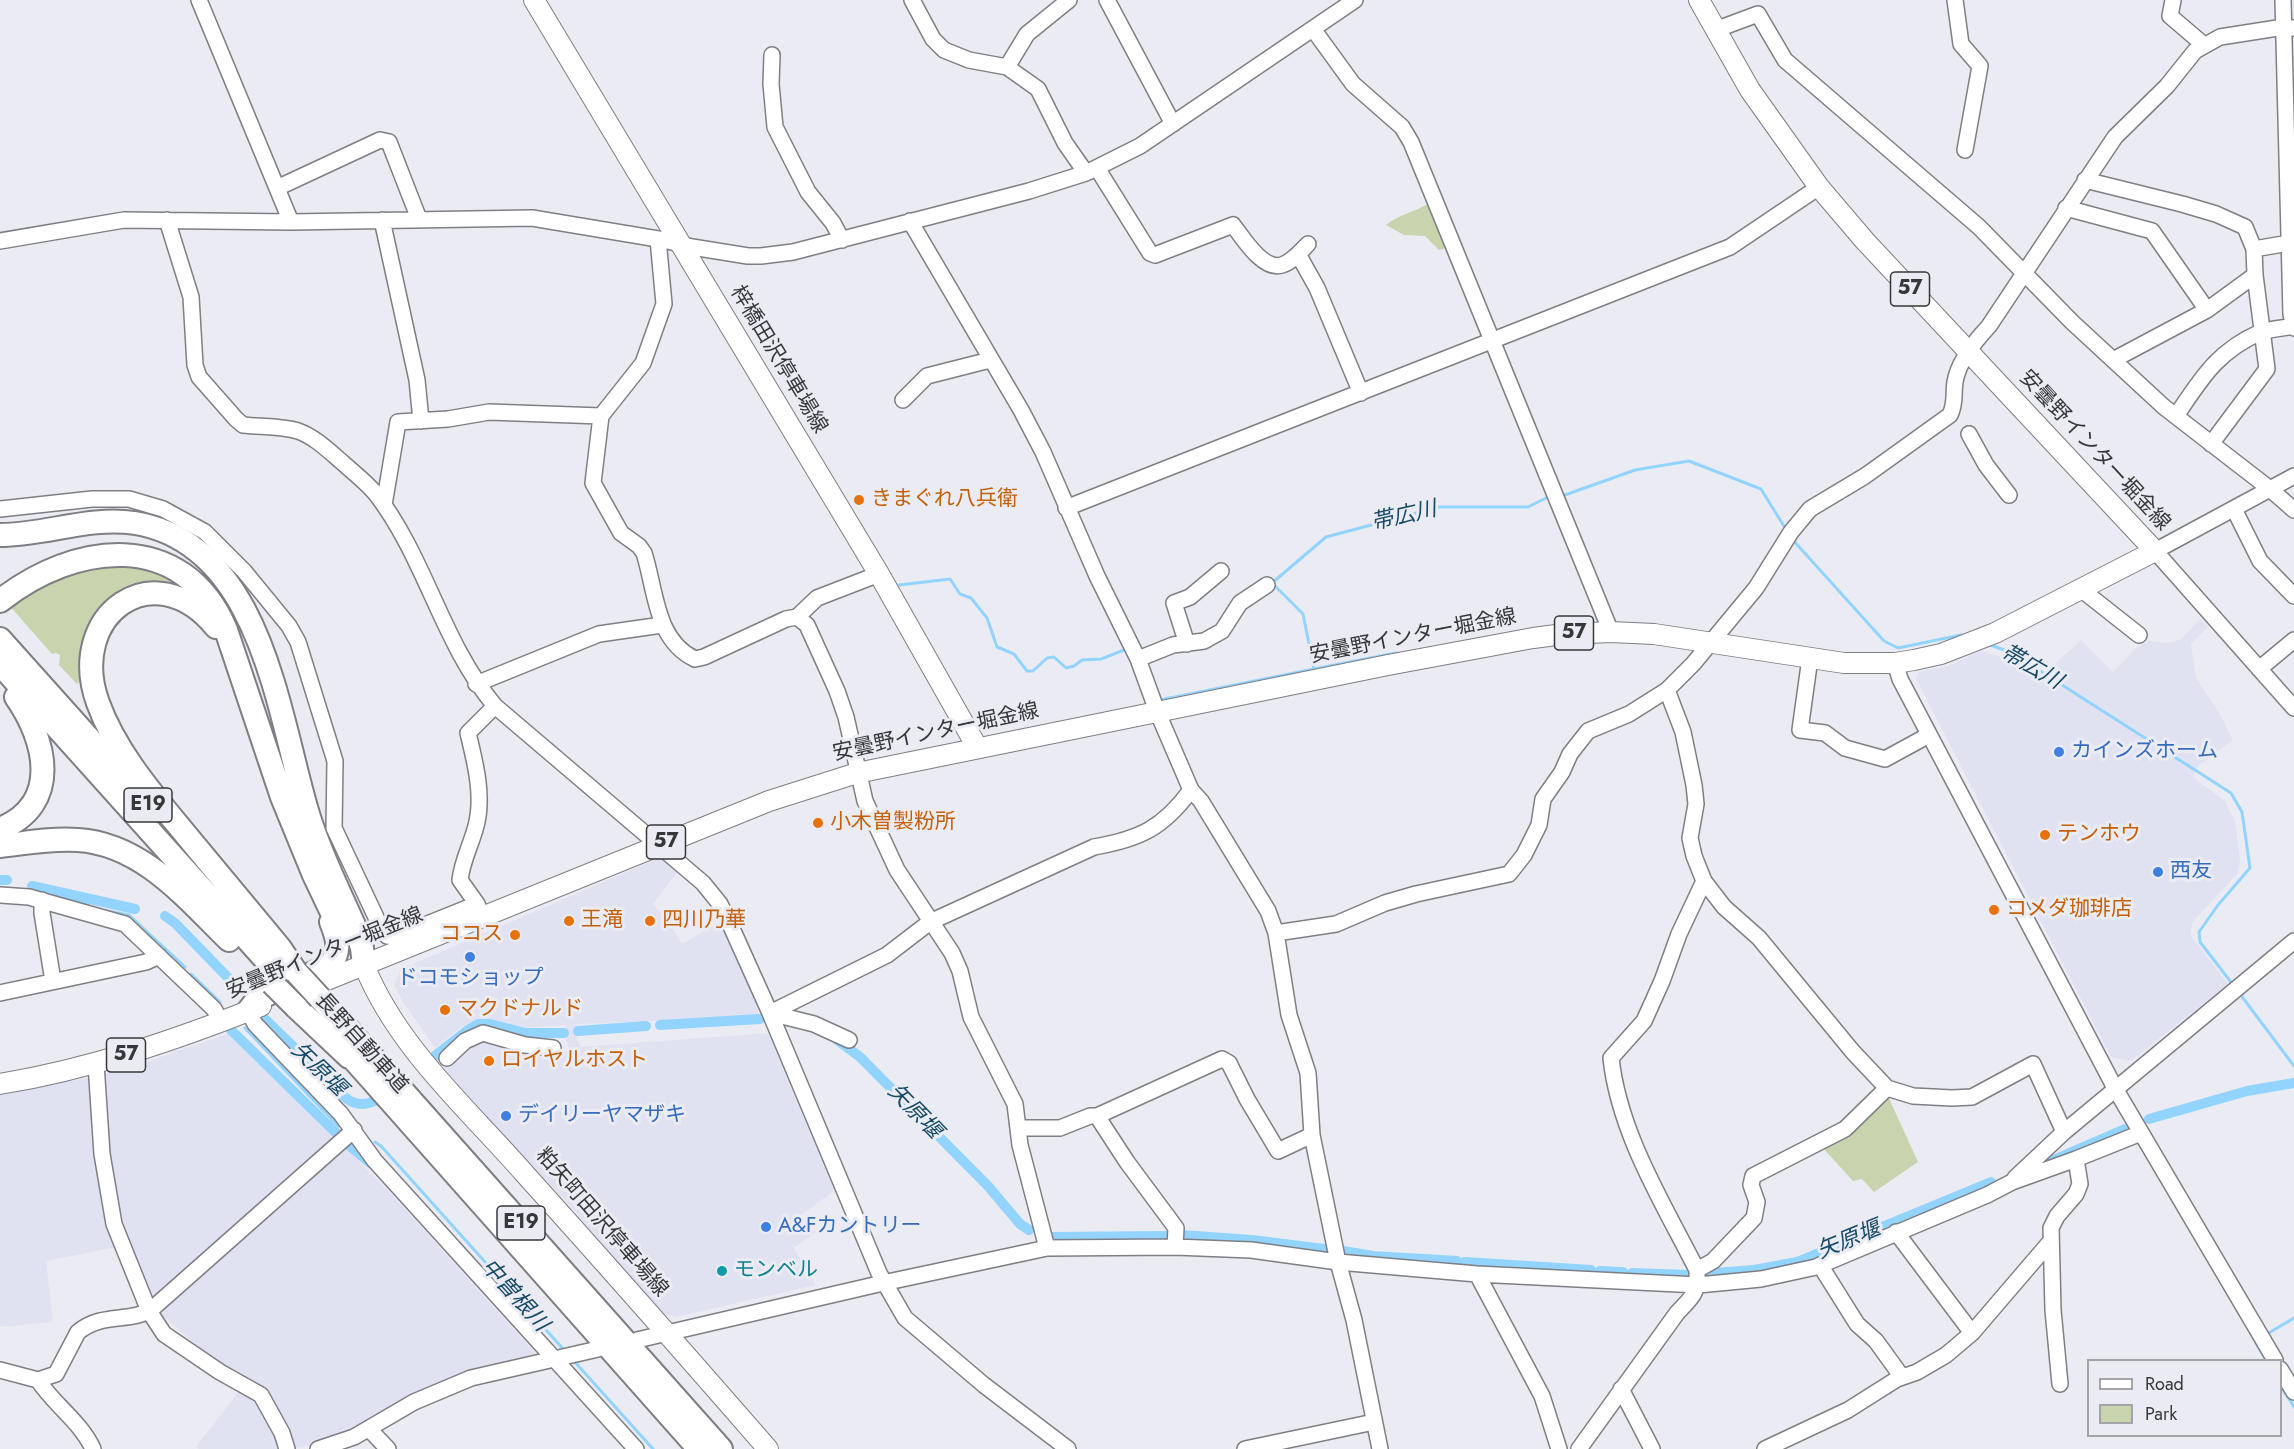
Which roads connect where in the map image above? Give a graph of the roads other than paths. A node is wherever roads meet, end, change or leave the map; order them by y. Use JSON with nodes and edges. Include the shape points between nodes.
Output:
{"nodes":[{"id":1,"x":199,"y":0,"type":"edge"},
{"id":2,"x":534,"y":0,"type":"edge"},
{"id":3,"x":912,"y":0,"type":"edge"},
{"id":4,"x":1069,"y":0,"type":"edge"},
{"id":5,"x":1107,"y":0,"type":"edge"},
{"id":6,"x":1355,"y":0,"type":"edge"},
{"id":7,"x":1699,"y":0,"type":"edge"},
{"id":8,"x":1956,"y":0,"type":"edge"},
{"id":9,"x":2173,"y":0,"type":"edge"},
{"id":10,"x":2283,"y":0,"type":"edge"},
{"id":11,"x":2289,"y":27,"type":"edge"},
{"id":12,"x":1313,"y":29,"type":"junction"},
{"id":13,"x":1715,"y":30,"type":"junction"},
{"id":14,"x":2204,"y":45,"type":"junction"},
{"id":15,"x":772,"y":55,"type":"dead end"},
{"id":16,"x":1007,"y":67,"type":"junction"},
{"id":17,"x":1173,"y":124,"type":"junction"},
{"id":18,"x":1965,"y":150,"type":"dead end"},
{"id":19,"x":1091,"y":171,"type":"junction"},
{"id":20,"x":2085,"y":180,"type":"junction"},
{"id":21,"x":1819,"y":187,"type":"junction"},
{"id":22,"x":277,"y":188,"type":"junction"},
{"id":23,"x":2066,"y":208,"type":"junction"},
{"id":24,"x":418,"y":219,"type":"junction"},
{"id":25,"x":167,"y":220,"type":"junction"},
{"id":26,"x":382,"y":220,"type":"junction"},
{"id":27,"x":910,"y":221,"type":"junction"},
{"id":28,"x":291,"y":222,"type":"junction"},
{"id":29,"x":657,"y":239,"type":"junction"},
{"id":30,"x":0,"y":240,"type":"edge"},
{"id":31,"x":842,"y":240,"type":"junction"},
{"id":32,"x":2289,"y":243,"type":"junction"},
{"id":33,"x":679,"y":244,"type":"junction"},
{"id":34,"x":2254,"y":249,"type":"junction"},
{"id":35,"x":2024,"y":273,"type":"junction"},
{"id":36,"x":2256,"y":275,"type":"junction"},
{"id":37,"x":2206,"y":310,"type":"junction"},
{"id":38,"x":2294,"y":327,"type":"edge"},
{"id":39,"x":2262,"y":332,"type":"junction"},
{"id":40,"x":1494,"y":341,"type":"junction"},
{"id":41,"x":1968,"y":352,"type":"junction"},
{"id":42,"x":990,"y":360,"type":"junction"},
{"id":43,"x":2113,"y":360,"type":"junction"},
{"id":44,"x":1361,"y":393,"type":"junction"},
{"id":45,"x":903,"y":400,"type":"dead end"},
{"id":46,"x":601,"y":416,"type":"junction"},
{"id":47,"x":2175,"y":416,"type":"junction"},
{"id":48,"x":421,"y":421,"type":"junction"},
{"id":49,"x":1969,"y":434,"type":"dead end"},
{"id":50,"x":2211,"y":444,"type":"junction"},
{"id":51,"x":2294,"y":476,"type":"edge"},
{"id":52,"x":2270,"y":489,"type":"junction"},
{"id":53,"x":2009,"y":495,"type":"dead end"},
{"id":54,"x":384,"y":505,"type":"junction"},
{"id":55,"x":1066,"y":508,"type":"junction"},
{"id":56,"x":0,"y":509,"type":"edge"},
{"id":57,"x":2234,"y":509,"type":"junction"},
{"id":58,"x":2294,"y":510,"type":"edge"},
{"id":59,"x":0,"y":535,"type":"edge"},
{"id":60,"x":2155,"y":551,"type":"junction"},
{"id":61,"x":1221,"y":572,"type":"dead end"},
{"id":62,"x":879,"y":574,"type":"junction"},
{"id":63,"x":1267,"y":585,"type":"dead end"},
{"id":64,"x":0,"y":587,"type":"edge"},
{"id":65,"x":2082,"y":590,"type":"junction"},
{"id":66,"x":2294,"y":597,"type":"edge"},
{"id":67,"x":0,"y":601,"type":"edge"},
{"id":68,"x":797,"y":616,"type":"junction"},
{"id":69,"x":662,"y":625,"type":"junction"},
{"id":70,"x":1611,"y":632,"type":"junction"},
{"id":71,"x":2139,"y":635,"type":"dead end"},
{"id":72,"x":0,"y":639,"type":"edge"},
{"id":73,"x":257,"y":639,"type":"junction"},
{"id":74,"x":2294,"y":640,"type":"edge"},
{"id":75,"x":1710,"y":641,"type":"junction"},
{"id":76,"x":1187,"y":644,"type":"junction"},
{"id":77,"x":1810,"y":658,"type":"junction"},
{"id":78,"x":1138,"y":659,"type":"junction"},
{"id":79,"x":1895,"y":663,"type":"junction"},
{"id":80,"x":0,"y":664,"type":"edge"},
{"id":81,"x":238,"y":665,"type":"junction"},
{"id":82,"x":2259,"y":669,"type":"junction"},
{"id":83,"x":0,"y":677,"type":"edge"},
{"id":84,"x":476,"y":684,"type":"junction"},
{"id":85,"x":1667,"y":690,"type":"junction"},
{"id":86,"x":495,"y":706,"type":"junction"},
{"id":87,"x":2294,"y":708,"type":"edge"},
{"id":88,"x":1157,"y":711,"type":"junction"},
{"id":89,"x":1929,"y":735,"type":"junction"},
{"id":90,"x":977,"y":747,"type":"junction"},
{"id":91,"x":857,"y":773,"type":"junction"},
{"id":92,"x":1191,"y":790,"type":"junction"},
{"id":93,"x":0,"y":830,"type":"edge"},
{"id":94,"x":660,"y":845,"type":"junction"},
{"id":95,"x":0,"y":846,"type":"edge"},
{"id":96,"x":314,"y":875,"type":"junction"},
{"id":97,"x":1704,"y":880,"type":"junction"},
{"id":98,"x":0,"y":895,"type":"edge"},
{"id":99,"x":42,"y":900,"type":"junction"},
{"id":100,"x":480,"y":911,"type":"junction"},
{"id":101,"x":930,"y":922,"type":"junction"},
{"id":102,"x":1276,"y":933,"type":"junction"},
{"id":103,"x":2294,"y":941,"type":"edge"},
{"id":104,"x":159,"y":956,"type":"junction"},
{"id":105,"x":364,"y":965,"type":"junction"},
{"id":106,"x":283,"y":978,"type":"junction"},
{"id":107,"x":53,"y":981,"type":"junction"},
{"id":108,"x":0,"y":993,"type":"edge"},
{"id":109,"x":307,"y":1003,"type":"junction"},
{"id":110,"x":248,"y":1011,"type":"junction"},
{"id":111,"x":770,"y":1013,"type":"junction"},
{"id":112,"x":221,"y":1021,"type":"junction"},
{"id":113,"x":849,"y":1040,"type":"dead end"},
{"id":114,"x":553,"y":1048,"type":"dead end"},
{"id":115,"x":447,"y":1058,"type":"dead end"},
{"id":116,"x":96,"y":1064,"type":"junction"},
{"id":117,"x":0,"y":1084,"type":"edge"},
{"id":118,"x":1887,"y":1088,"type":"junction"},
{"id":119,"x":2116,"y":1090,"type":"junction"},
{"id":120,"x":1096,"y":1116,"type":"junction"},
{"id":121,"x":1018,"y":1128,"type":"junction"},
{"id":122,"x":354,"y":1130,"type":"junction"},
{"id":123,"x":2064,"y":1132,"type":"junction"},
{"id":124,"x":2141,"y":1133,"type":"junction"},
{"id":125,"x":1312,"y":1135,"type":"junction"},
{"id":126,"x":2076,"y":1159,"type":"junction"},
{"id":127,"x":2012,"y":1182,"type":"junction"},
{"id":128,"x":1896,"y":1232,"type":"junction"},
{"id":129,"x":2050,"y":1242,"type":"junction"},
{"id":130,"x":1175,"y":1246,"type":"junction"},
{"id":131,"x":1047,"y":1248,"type":"junction"},
{"id":132,"x":1338,"y":1262,"type":"junction"},
{"id":133,"x":1820,"y":1266,"type":"junction"},
{"id":134,"x":1477,"y":1274,"type":"junction"},
{"id":135,"x":1697,"y":1277,"type":"junction"},
{"id":136,"x":883,"y":1283,"type":"junction"},
{"id":137,"x":149,"y":1311,"type":"junction"},
{"id":138,"x":1972,"y":1333,"type":"junction"},
{"id":139,"x":667,"y":1334,"type":"junction"},
{"id":140,"x":637,"y":1340,"type":"dead end"},
{"id":141,"x":598,"y":1349,"type":"dead end"},
{"id":142,"x":555,"y":1358,"type":"junction"},
{"id":143,"x":2274,"y":1359,"type":"edge"},
{"id":144,"x":0,"y":1370,"type":"edge"},
{"id":145,"x":2282,"y":1372,"type":"edge"},
{"id":146,"x":1902,"y":1377,"type":"junction"},
{"id":147,"x":38,"y":1380,"type":"junction"},
{"id":148,"x":2060,"y":1384,"type":"dead end"},
{"id":149,"x":1621,"y":1389,"type":"junction"},
{"id":150,"x":2294,"y":1392,"type":"edge"},
{"id":151,"x":1374,"y":1422,"type":"junction"},
{"id":152,"x":369,"y":1429,"type":"junction"},
{"id":153,"x":93,"y":1449,"type":"edge"},
{"id":154,"x":287,"y":1449,"type":"edge"},
{"id":155,"x":318,"y":1449,"type":"edge"},
{"id":156,"x":388,"y":1449,"type":"edge"},
{"id":157,"x":636,"y":1449,"type":"edge"},
{"id":158,"x":699,"y":1449,"type":"edge"},
{"id":159,"x":722,"y":1449,"type":"edge"},
{"id":160,"x":768,"y":1449,"type":"edge"},
{"id":161,"x":1068,"y":1449,"type":"edge"},
{"id":162,"x":1245,"y":1449,"type":"edge"},
{"id":163,"x":1380,"y":1449,"type":"edge"},
{"id":164,"x":1559,"y":1449,"type":"edge"},
{"id":165,"x":1580,"y":1449,"type":"edge"},
{"id":166,"x":1652,"y":1449,"type":"edge"},
{"id":167,"x":1765,"y":1449,"type":"edge"}],
"edges":[{"from":1,"to":22,"type":"street"},
{"from":2,"to":33,"type":"main road","name":"梓橋田沢停車場線"},
{"from":3,"to":16,"type":"street","via":[[933,39],[944,50],[969,60]]},
{"from":4,"to":16,"type":"street","via":[[1027,34]]},
{"from":5,"to":17,"type":"street"},
{"from":6,"to":12,"type":"street"},
{"from":7,"to":13,"type":"main road","name":"安曇野インター堀金線","number":"57"},
{"from":8,"to":18,"type":"street","via":[[1961,44],[1980,66]]},
{"from":9,"to":14,"type":"street","via":[[2170,16]]},
{"from":10,"to":11,"type":"street"},
{"from":11,"to":14,"type":"street","via":[[2220,37]]},
{"from":11,"to":32,"type":"street"},
{"from":12,"to":17,"type":"street"},
{"from":12,"to":40,"type":"street","via":[[1353,84],[1402,127],[1411,142]]},
{"from":13,"to":21,"type":"main road","name":"安曇野インター堀金線","number":"57","via":[[1749,90]]},
{"from":13,"to":35,"type":"street","via":[[1758,14],[1785,60],[1978,227]]},
{"from":14,"to":20,"type":"street","via":[[2115,137]]},
{"from":15,"to":31,"type":"street","via":[[775,127],[808,192]]},
{"from":16,"to":19,"type":"street","via":[[1038,89],[1065,143]]},
{"from":17,"to":19,"type":"street"},
{"from":19,"to":27,"type":"street"},
{"from":19,"to":44,"type":"street","via":[[1155,255],[1233,225],[1264,262],[1284,265],[1303,249]]},
{"from":20,"to":23,"type":"street"},
{"from":20,"to":34,"type":"street","via":[[2216,214],[2245,227]]},
{"from":21,"to":40,"type":"street","via":[[1730,247]]},
{"from":21,"to":41,"type":"main road","name":"安曇野インター堀金線","number":"57"},
{"from":22,"to":24,"type":"street","via":[[380,140],[388,142]]},
{"from":22,"to":28,"type":"street"},
{"from":23,"to":35,"type":"street"},
{"from":23,"to":37,"type":"street","via":[[2152,231]]},
{"from":24,"to":26,"type":"street"},
{"from":24,"to":29,"type":"street","via":[[532,218]]},
{"from":25,"to":28,"type":"street"},
{"from":25,"to":30,"type":"street","via":[[124,220]]},
{"from":25,"to":54,"type":"street","via":[[191,297],[199,377],[243,424],[298,431],[325,447]]},
{"from":26,"to":28,"type":"street"},
{"from":26,"to":48,"type":"street","via":[[417,380]]},
{"from":27,"to":31,"type":"street"},
{"from":27,"to":42,"type":"street"},
{"from":29,"to":33,"type":"street"},
{"from":29,"to":46,"type":"street","via":[[664,304],[660,319],[643,363]]},
{"from":31,"to":33,"type":"street","via":[[761,256]]},
{"from":32,"to":34,"type":"street"},
{"from":32,"to":38,"type":"street"},
{"from":33,"to":62,"type":"main road","name":"梓橋田沢停車場線"},
{"from":34,"to":36,"type":"street"},
{"from":35,"to":41,"type":"street"},
{"from":35,"to":43,"type":"street"},
{"from":36,"to":37,"type":"street"},
{"from":36,"to":39,"type":"street"},
{"from":37,"to":43,"type":"street"},
{"from":38,"to":39,"type":"street"},
{"from":39,"to":47,"type":"street","via":[[2219,358]]},
{"from":39,"to":50,"type":"street","via":[[2267,369]]},
{"from":40,"to":44,"type":"street"},
{"from":40,"to":70,"type":"street"},
{"from":41,"to":60,"type":"main road","name":"安曇野インター堀金線","number":"57"},
{"from":41,"to":75,"type":"street","via":[[1954,381],[1950,415],[1865,476],[1810,509],[1756,588]]},
{"from":42,"to":45,"type":"street","via":[[927,376]]},
{"from":42,"to":55,"type":"street","via":[[1043,452]]},
{"from":43,"to":47,"type":"street"},
{"from":44,"to":55,"type":"street"},
{"from":46,"to":48,"type":"street","via":[[489,411]]},
{"from":46,"to":69,"type":"street","via":[[594,483],[621,533],[644,553]]},
{"from":47,"to":50,"type":"street"},
{"from":48,"to":54,"type":"street","via":[[398,422]]},
{"from":49,"to":53,"type":"street"},
{"from":50,"to":52,"type":"street"},
{"from":51,"to":52,"type":"street"},
{"from":52,"to":57,"type":"street"},
{"from":52,"to":58,"type":"street"},
{"from":54,"to":84,"type":"street","via":[[419,566]]},
{"from":55,"to":78,"type":"street"},
{"from":56,"to":100,"type":"street","via":[[129,499],[163,509],[205,532],[244,571],[298,642],[335,761],[334,828],[382,930],[394,937]]},
{"from":57,"to":60,"type":"street"},
{"from":57,"to":66,"type":"street","via":[[2260,561]]},
{"from":59,"to":73,"type":"highway","via":[[117,521],[156,528],[201,554],[220,572]]},
{"from":60,"to":65,"type":"main road","name":"安曇野インター堀金線","number":"57"},
{"from":60,"to":82,"type":"street"},
{"from":61,"to":76,"type":"street","via":[[1190,597],[1174,603]]},
{"from":62,"to":68,"type":"street","via":[[817,598]]},
{"from":62,"to":90,"type":"main road","name":"梓橋田沢停車場線"},
{"from":63,"to":76,"type":"street","via":[[1240,603],[1222,631],[1204,641]]},
{"from":64,"to":73,"type":"highway","via":[[73,550],[112,543],[139,544],[171,554],[192,566],[234,606]]},
{"from":65,"to":71,"type":"street"},
{"from":65,"to":79,"type":"main road","name":"安曇野インター堀金線","number":"57","via":[[1969,644]]},
{"from":67,"to":81,"type":"highway","via":[[38,577],[76,561],[110,554],[141,556],[181,573],[205,593],[220,616]]},
{"from":68,"to":69,"type":"street","via":[[695,659],[669,639]]},
{"from":68,"to":91,"type":"street","via":[[807,625],[837,691]]},
{"from":69,"to":84,"type":"street","via":[[599,634]]},
{"from":70,"to":75,"type":"main road","name":"安曇野インター堀金線","number":"57"},
{"from":70,"to":88,"type":"main road","name":"安曇野インター堀金線","number":"57","via":[[1533,638]]},
{"from":72,"to":106,"type":"highway","number":"E19"},
{"from":73,"to":105,"type":"highway","via":[[293,750],[310,820],[357,932]]},
{"from":74,"to":82,"type":"street"},
{"from":75,"to":77,"type":"main road","name":"安曇野インター堀金線","number":"57"},
{"from":75,"to":85,"type":"street"},
{"from":76,"to":78,"type":"street","via":[[1173,645]]},
{"from":77,"to":79,"type":"main road","name":"安曇野インター堀金線","number":"57"},
{"from":77,"to":89,"type":"street","via":[[1800,730],[1825,733],[1845,748],[1885,759]]},
{"from":78,"to":88,"type":"street"},
{"from":79,"to":89,"type":"street"},
{"from":80,"to":106,"type":"highway","number":"E19"},
{"from":81,"to":96,"type":"highway","via":[[268,760]]},
{"from":81,"to":106,"type":"highway","via":[[206,615],[184,599],[161,594],[140,596],[112,611],[98,628],[90,661],[92,684],[108,728],[168,813],[280,948]]},
{"from":82,"to":87,"type":"street"},
{"from":83,"to":93,"type":"highway","via":[[25,710],[39,740],[43,761],[41,782],[32,804],[15,822]]},
{"from":84,"to":86,"type":"street"},
{"from":85,"to":97,"type":"street","via":[[1683,732],[1696,804],[1690,838]]},
{"from":85,"to":102,"type":"street","via":[[1629,714],[1588,731],[1543,800],[1539,825],[1509,874],[1416,894],[1336,924]]},
{"from":86,"to":94,"type":"street"},
{"from":86,"to":100,"type":"street","via":[[468,733],[479,808],[460,880]]},
{"from":88,"to":90,"type":"main road","name":"安曇野インター堀金線","number":"57"},
{"from":88,"to":92,"type":"street"},
{"from":89,"to":119,"type":"street"},
{"from":90,"to":91,"type":"main road","name":"安曇野インター堀金線","number":"57"},
{"from":91,"to":94,"type":"main road","name":"安曇野インター堀金線","number":"57","via":[[769,801]]},
{"from":91,"to":101,"type":"street","via":[[865,801],[897,870]]},
{"from":92,"to":101,"type":"street","via":[[1155,828],[1118,843],[1094,847]]},
{"from":92,"to":102,"type":"street","via":[[1268,911]]},
{"from":94,"to":100,"type":"main road","name":"安曇野インター堀金線","number":"57"},
{"from":94,"to":111,"type":"street","via":[[703,883],[720,904]]},
{"from":95,"to":106,"type":"highway","via":[[79,840],[122,850],[152,868]]},
{"from":96,"to":105,"type":"highway","via":[[344,938]]},
{"from":96,"to":110,"type":"highway","via":[[338,943],[336,958],[322,969],[264,996]]},
{"from":97,"to":118,"type":"street"},
{"from":97,"to":135,"type":"street","via":[[1644,1021],[1611,1058],[1625,1120]]},
{"from":98,"to":99,"type":"street"},
{"from":99,"to":104,"type":"street","via":[[120,922]]},
{"from":99,"to":107,"type":"street"},
{"from":100,"to":105,"type":"main road","name":"安曇野インター堀金線","number":"57"},
{"from":101,"to":111,"type":"street","via":[[887,955]]},
{"from":101,"to":121,"type":"street","via":[[948,945],[960,971],[971,1017],[1015,1104]]},
{"from":102,"to":125,"type":"street","via":[[1289,1015],[1308,1073]]},
{"from":103,"to":119,"type":"street"},
{"from":104,"to":107,"type":"street"},
{"from":104,"to":112,"type":"street","via":[[214,1009]]},
{"from":105,"to":110,"type":"main road","name":"安曇野インター堀金線","number":"57"},
{"from":105,"to":139,"type":"main road","name":"粕矢町田沢停車場線","via":[[382,1003],[424,1063]]},
{"from":106,"to":109,"type":"highway","bridge":true},
{"from":107,"to":108,"type":"street"},
{"from":109,"to":158,"type":"highway","name":"長野自動車道","number":"E19","via":[[321,1033],[361,1068]]},
{"from":109,"to":159,"type":"highway","name":"長野自動車道","number":"E19"},
{"from":110,"to":112,"type":"main road","name":"安曇野インター堀金線","number":"57"},
{"from":110,"to":122,"type":"street","via":[[255,1024]]},
{"from":111,"to":113,"type":"street","via":[[814,1024]]},
{"from":111,"to":136,"type":"street"},
{"from":112,"to":116,"type":"main road","name":"安曇野インター堀金線","number":"57"},
{"from":114,"to":115,"type":"street","via":[[483,1033],[465,1041]]},
{"from":116,"to":117,"type":"main road","name":"安曇野インター堀金線","number":"57"},
{"from":116,"to":137,"type":"street","via":[[102,1154],[114,1224]]},
{"from":118,"to":123,"type":"street","via":[[1912,1096],[1972,1097],[2033,1064]]},
{"from":118,"to":135,"type":"street","via":[[1845,1129],[1753,1176],[1754,1218]]},
{"from":119,"to":123,"type":"street"},
{"from":119,"to":124,"type":"street"},
{"from":120,"to":121,"type":"street","via":[[1060,1128]]},
{"from":120,"to":125,"type":"street","via":[[1222,1059],[1229,1063],[1278,1151]]},
{"from":120,"to":130,"type":"street","via":[[1176,1228]]},
{"from":121,"to":131,"type":"street"},
{"from":122,"to":137,"type":"street"},
{"from":122,"to":142,"type":"street","via":[[375,1161]]},
{"from":123,"to":127,"type":"street"},
{"from":124,"to":126,"type":"street"},
{"from":124,"to":143,"type":"street"},
{"from":125,"to":132,"type":"street"},
{"from":126,"to":127,"type":"street"},
{"from":126,"to":129,"type":"street","via":[[2080,1184],[2057,1216]]},
{"from":127,"to":128,"type":"street"},
{"from":128,"to":133,"type":"street"},
{"from":128,"to":138,"type":"street"},
{"from":129,"to":138,"type":"street"},
{"from":129,"to":148,"type":"street"},
{"from":130,"to":131,"type":"street"},
{"from":130,"to":132,"type":"street","via":[[1251,1250]]},
{"from":131,"to":136,"type":"street"},
{"from":132,"to":134,"type":"street"},
{"from":132,"to":151,"type":"street"},
{"from":133,"to":135,"type":"street","via":[[1761,1279]]},
{"from":133,"to":146,"type":"street","via":[[1857,1324],[1876,1341]]},
{"from":134,"to":135,"type":"street"},
{"from":134,"to":164,"type":"street","via":[[1542,1396]]},
{"from":135,"to":149,"type":"street","via":[[1695,1294],[1677,1312]]},
{"from":136,"to":139,"type":"street"},
{"from":136,"to":161,"type":"street","via":[[905,1318]]},
{"from":137,"to":147,"type":"street","via":[[100,1319],[84,1328],[78,1332],[56,1374]]},
{"from":137,"to":154,"type":"street","via":[[164,1335],[261,1395]]},
{"from":138,"to":146,"type":"street","via":[[1946,1355]]},
{"from":139,"to":140,"type":"street"},
{"from":139,"to":160,"type":"main road","name":"粕矢町田沢停車場線"},
{"from":141,"to":142,"type":"street"},
{"from":142,"to":152,"type":"street","via":[[471,1377],[414,1402]]},
{"from":142,"to":157,"type":"street"},
{"from":144,"to":147,"type":"street"},
{"from":145,"to":150,"type":"street"},
{"from":146,"to":167,"type":"street","via":[[1848,1410]]},
{"from":147,"to":153,"type":"street","via":[[48,1396],[84,1432]]},
{"from":149,"to":165,"type":"street"},
{"from":149,"to":166,"type":"street"},
{"from":151,"to":162,"type":"street"},
{"from":151,"to":163,"type":"street"},
{"from":152,"to":155,"type":"street"},
{"from":152,"to":156,"type":"street"}]}
